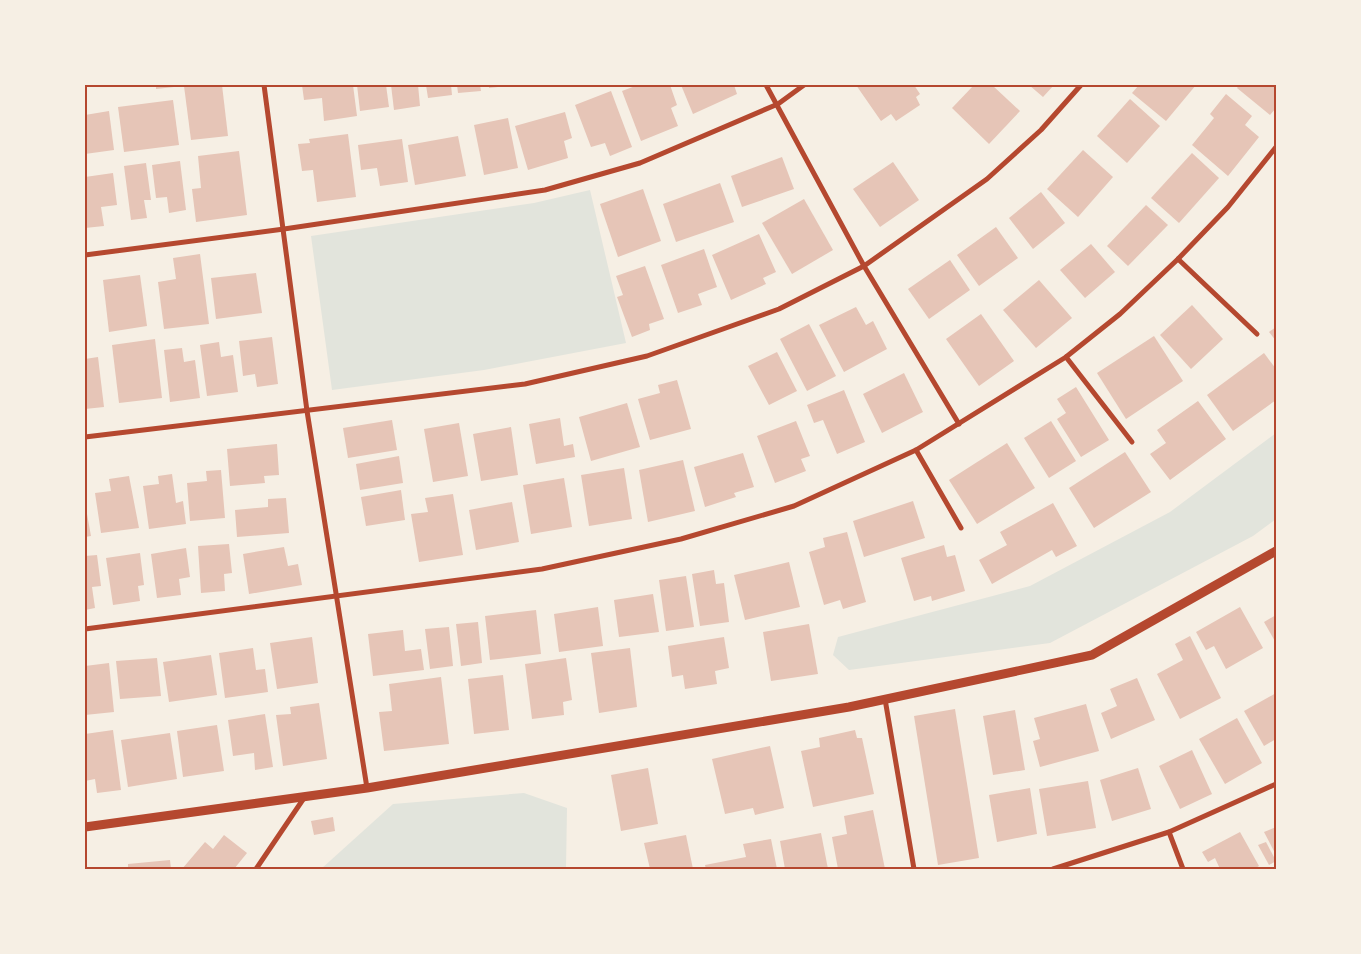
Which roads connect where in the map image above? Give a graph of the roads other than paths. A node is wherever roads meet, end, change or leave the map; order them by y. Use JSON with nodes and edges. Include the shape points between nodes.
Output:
{"nodes":[{"id":1,"x":264,"y":85,"type":"edge"},
{"id":2,"x":766,"y":85,"type":"edge"},
{"id":3,"x":804,"y":85,"type":"edge"},
{"id":4,"x":1081,"y":85,"type":"edge"},
{"id":5,"x":778,"y":104,"type":"junction"},
{"id":6,"x":1276,"y":147,"type":"edge"},
{"id":7,"x":284,"y":229,"type":"junction"},
{"id":8,"x":85,"y":255,"type":"edge"},
{"id":9,"x":1178,"y":259,"type":"junction"},
{"id":10,"x":864,"y":266,"type":"junction"},
{"id":11,"x":1257,"y":334,"type":"dead end"},
{"id":12,"x":1066,"y":357,"type":"junction"},
{"id":13,"x":307,"y":411,"type":"junction"},
{"id":14,"x":958,"y":424,"type":"junction"},
{"id":15,"x":85,"y":437,"type":"edge"},
{"id":16,"x":1132,"y":442,"type":"dead end"},
{"id":17,"x":916,"y":450,"type":"junction"},
{"id":18,"x":961,"y":528,"type":"dead end"},
{"id":19,"x":1276,"y":551,"type":"edge"},
{"id":20,"x":335,"y":598,"type":"junction"},
{"id":21,"x":85,"y":628,"type":"edge"},
{"id":22,"x":885,"y":699,"type":"junction"},
{"id":23,"x":1276,"y":784,"type":"edge"},
{"id":24,"x":367,"y":788,"type":"junction"},
{"id":25,"x":304,"y":798,"type":"junction"},
{"id":26,"x":85,"y":826,"type":"edge"},
{"id":27,"x":1169,"y":832,"type":"junction"},
{"id":28,"x":256,"y":869,"type":"edge"},
{"id":29,"x":914,"y":869,"type":"edge"},
{"id":30,"x":1053,"y":869,"type":"edge"},
{"id":31,"x":1183,"y":869,"type":"edge"}],
"edges":[{"from":1,"to":7,"type":"street"},
{"from":2,"to":5,"type":"street"},
{"from":3,"to":5,"type":"street"},
{"from":4,"to":10,"type":"street","via":[[1041,130],[986,179]]},
{"from":5,"to":7,"type":"street","via":[[640,163],[545,190]]},
{"from":5,"to":10,"type":"street"},
{"from":6,"to":9,"type":"street","via":[[1228,208]]},
{"from":7,"to":8,"type":"street"},
{"from":7,"to":13,"type":"street"},
{"from":9,"to":11,"type":"street"},
{"from":9,"to":12,"type":"street","via":[[1120,314]]},
{"from":10,"to":13,"type":"street","via":[[779,309],[648,356],[525,384]]},
{"from":10,"to":14,"type":"street"},
{"from":12,"to":14,"type":"street"},
{"from":12,"to":16,"type":"street"},
{"from":13,"to":15,"type":"street"},
{"from":13,"to":20,"type":"street"},
{"from":14,"to":17,"type":"street"},
{"from":17,"to":18,"type":"street"},
{"from":17,"to":20,"type":"street","via":[[794,506],[681,539],[542,569]]},
{"from":19,"to":22,"type":"street","via":[[1092,655]]},
{"from":20,"to":21,"type":"street"},
{"from":20,"to":24,"type":"street"},
{"from":22,"to":24,"type":"street"},
{"from":22,"to":29,"type":"street"},
{"from":23,"to":27,"type":"street"},
{"from":24,"to":25,"type":"street"},
{"from":25,"to":26,"type":"street"},
{"from":25,"to":28,"type":"street"},
{"from":27,"to":30,"type":"street"},
{"from":27,"to":31,"type":"street"}]}
